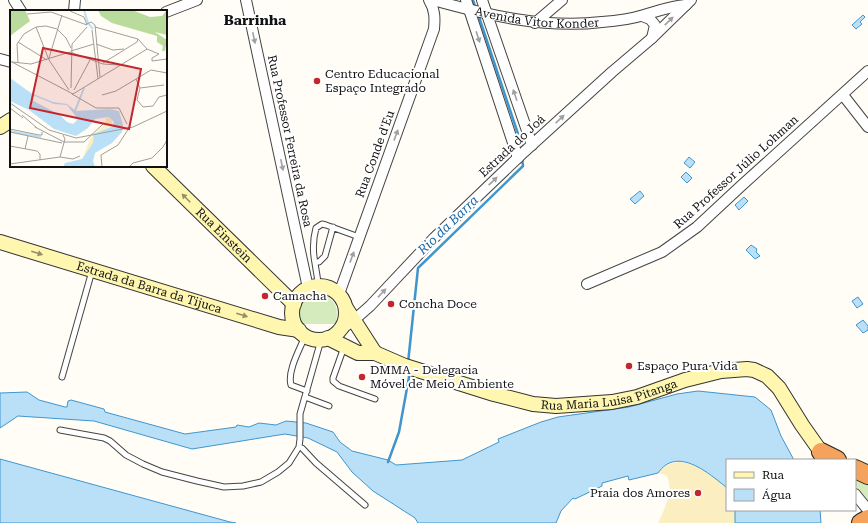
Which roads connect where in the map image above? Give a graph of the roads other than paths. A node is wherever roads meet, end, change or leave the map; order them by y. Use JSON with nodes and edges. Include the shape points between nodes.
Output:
{"nodes":[{"id":1,"x":14,"y":0,"type":"edge"},
{"id":2,"x":197,"y":0,"type":"edge"},
{"id":3,"x":246,"y":0,"type":"edge"},
{"id":4,"x":429,"y":0,"type":"edge"},
{"id":5,"x":433,"y":0,"type":"edge"},
{"id":6,"x":466,"y":0,"type":"edge"},
{"id":7,"x":482,"y":0,"type":"edge"},
{"id":8,"x":562,"y":0,"type":"edge"},
{"id":9,"x":688,"y":3,"type":"edge"},
{"id":10,"x":20,"y":10,"type":"edge"},
{"id":11,"x":471,"y":11,"type":"junction"},
{"id":12,"x":167,"y":12,"type":"edge"},
{"id":13,"x":485,"y":14,"type":"junction"},
{"id":14,"x":642,"y":16,"type":"junction"},
{"id":15,"x":535,"y":23,"type":"junction"},
{"id":16,"x":652,"y":38,"type":"junction"},
{"id":17,"x":0,"y":59,"type":"edge"},
{"id":18,"x":10,"y":62,"type":"edge"},
{"id":19,"x":868,"y":70,"type":"edge"},
{"id":20,"x":843,"y":95,"type":"junction"},
{"id":21,"x":10,"y":121,"type":"edge"},
{"id":22,"x":0,"y":126,"type":"edge"},
{"id":23,"x":868,"y":126,"type":"edge"},
{"id":24,"x":531,"y":146,"type":"junction"},
{"id":25,"x":519,"y":157,"type":"junction"},
{"id":26,"x":154,"y":167,"type":"edge"},
{"id":27,"x":333,"y":227,"type":"junction"},
{"id":28,"x":360,"y":237,"type":"junction"},
{"id":29,"x":0,"y":242,"type":"edge"},
{"id":30,"x":315,"y":262,"type":"junction"},
{"id":31,"x":92,"y":270,"type":"junction"},
{"id":32,"x":587,"y":284,"type":"dead end"},
{"id":33,"x":313,"y":287,"type":"junction"},
{"id":34,"x":339,"y":294,"type":"junction"},
{"id":35,"x":294,"y":304,"type":"junction"},
{"id":36,"x":346,"y":308,"type":"junction"},
{"id":37,"x":354,"y":320,"type":"junction"},
{"id":38,"x":302,"y":333,"type":"junction"},
{"id":39,"x":329,"y":336,"type":"junction"},
{"id":40,"x":366,"y":340,"type":"junction"},
{"id":41,"x":345,"y":346,"type":"junction"},
{"id":42,"x":358,"y":353,"type":"junction"},
{"id":43,"x":375,"y":354,"type":"junction"},
{"id":44,"x":62,"y":377,"type":"dead end"},
{"id":45,"x":307,"y":391,"type":"junction"},
{"id":46,"x":305,"y":397,"type":"junction"},
{"id":47,"x":375,"y":399,"type":"dead end"},
{"id":48,"x":329,"y":406,"type":"dead end"},
{"id":49,"x":60,"y":430,"type":"dead end"},
{"id":50,"x":299,"y":447,"type":"junction"},
{"id":51,"x":824,"y":456,"type":"edge"},
{"id":52,"x":834,"y":459,"type":"edge"},
{"id":53,"x":856,"y":469,"type":"edge"},
{"id":54,"x":868,"y":475,"type":"edge"},
{"id":55,"x":856,"y":476,"type":"edge"},
{"id":56,"x":856,"y":495,"type":"edge"},
{"id":57,"x":365,"y":505,"type":"dead end"},
{"id":58,"x":868,"y":510,"type":"edge"},
{"id":59,"x":868,"y":519,"type":"edge"},
{"id":60,"x":861,"y":523,"type":"edge"}],
"edges":[{"from":1,"to":10,"type":"street"},
{"from":2,"to":12,"type":"street"},
{"from":3,"to":33,"type":"street","name":"Rua Professor Ferreira da Rosa","one_way":true},
{"from":28,"to":4,"type":"street","name":"Rua Conde d'Eu","one_way":true,"via":[[434,29],[435,16]]},
{"from":5,"to":11,"type":"street","name":"Avenida Vitor Konder"},
{"from":6,"to":11,"type":"street"},
{"from":7,"to":13,"type":"street"},
{"from":8,"to":15,"type":"street"},
{"from":9,"to":14,"type":"street","name":"Avenida Vitor Konder"},
{"from":16,"to":9,"type":"street","name":"Estrada do Joá","one_way":true},
{"from":11,"to":13,"type":"street","name":"Avenida Vitor Konder"},
{"from":11,"to":25,"type":"street","one_way":true},
{"from":13,"to":15,"type":"street","name":"Avenida Vitor Konder"},
{"from":24,"to":13,"type":"street","one_way":true},
{"from":14,"to":15,"type":"street","name":"Avenida Vitor Konder","via":[[586,24]]},
{"from":14,"to":16,"type":"street","via":[[650,19],[655,25]]},
{"from":24,"to":16,"type":"street","name":"Estrada do Joá","one_way":true},
{"from":17,"to":18,"type":"street"},
{"from":19,"to":20,"type":"street","name":"Rua Professor Júlio Lohman"},
{"from":20,"to":23,"type":"street"},
{"from":20,"to":32,"type":"street","name":"Rua Professor Júlio Lohman","via":[[697,227],[662,252]]},
{"from":21,"to":22,"type":"street"},
{"from":24,"to":25,"type":"street","name":"Estrada do Joá"},
{"from":37,"to":25,"type":"street","name":"Estrada do Joá","one_way":true,"via":[[434,238]]},
{"from":35,"to":26,"type":"street","name":"Rua Einstein","one_way":true},
{"from":27,"to":28,"type":"lane"},
{"from":27,"to":30,"type":"lane","via":[[325,256],[319,262]]},
{"from":27,"to":30,"type":"lane","via":[[322,224],[316,228]]},
{"from":34,"to":28,"type":"street","name":"Rua Conde d'Eu","one_way":true},
{"from":29,"to":31,"type":"street","name":"Estrada da Barra da Tijuca","one_way":true},
{"from":30,"to":33,"type":"lane","via":[[318,279]]},
{"from":31,"to":38,"type":"street","name":"Estrada da Barra da Tijuca","one_way":true},
{"from":31,"to":44,"type":"lane"},
{"from":33,"to":34,"type":"street","via":[[330,288]]},
{"from":33,"to":35,"type":"street","via":[[299,295]]},
{"from":34,"to":36,"type":"street"},
{"from":35,"to":38,"type":"street","via":[[293,318]]},
{"from":36,"to":37,"type":"street"},
{"from":36,"to":39,"type":"street","via":[[345,321]]},
{"from":37,"to":39,"type":"street","name":"Estrada do Joá"},
{"from":37,"to":40,"type":"street"},
{"from":38,"to":39,"type":"street","via":[[316,340]]},
{"from":38,"to":45,"type":"lane","via":[[289,380],[291,385]]},
{"from":39,"to":41,"type":"street","name":"Rua Maria Luisa Pitanga"},
{"from":39,"to":45,"type":"lane"},
{"from":40,"to":42,"type":"street"},
{"from":40,"to":43,"type":"street"},
{"from":41,"to":42,"type":"street","name":"Rua Maria Luisa Pitanga"},
{"from":41,"to":47,"type":"lane","via":[[333,381],[339,386]]},
{"from":42,"to":43,"type":"street","name":"Rua Maria Luisa Pitanga"},
{"from":43,"to":51,"type":"street","name":"Rua Maria Luisa Pitanga","via":[[512,400],[556,406],[637,397],[715,372],[747,369],[774,381]]},
{"from":45,"to":46,"type":"lane"},
{"from":46,"to":48,"type":"lane"},
{"from":46,"to":50,"type":"lane","via":[[300,414]]},
{"from":49,"to":50,"type":"lane","via":[[104,438],[126,455],[149,467],[224,487],[261,482],[289,463]]},
{"from":50,"to":57,"type":"lane"},
{"from":51,"to":52,"type":"highway"},
{"from":53,"to":54,"type":"highway"},
{"from":54,"to":55,"type":"highway"},
{"from":56,"to":58,"type":"street"},
{"from":59,"to":60,"type":"highway"}]}
